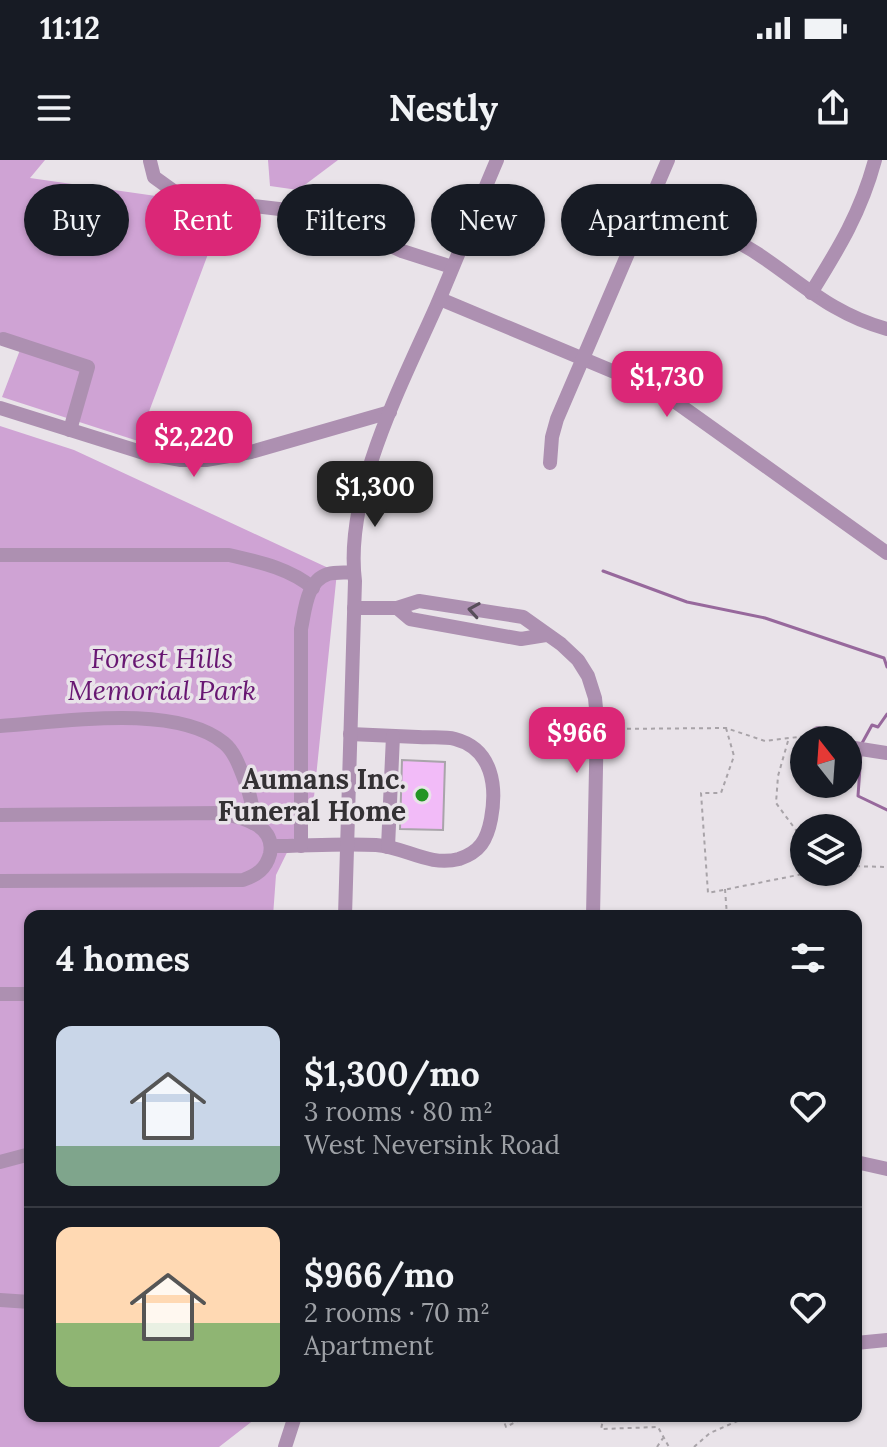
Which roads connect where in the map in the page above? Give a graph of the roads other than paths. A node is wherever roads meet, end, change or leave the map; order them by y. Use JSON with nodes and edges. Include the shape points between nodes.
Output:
{"nodes":[{"id":1,"x":497,"y":160,"type":"edge"},
{"id":2,"x":668,"y":160,"type":"edge"},
{"id":3,"x":875,"y":160,"type":"edge"},
{"id":4,"x":150,"y":161,"type":"edge"},
{"id":5,"x":658,"y":184,"type":"edge"},
{"id":6,"x":757,"y":254,"type":"edge"},
{"id":7,"x":628,"y":256,"type":"edge"},
{"id":8,"x":452,"y":267,"type":"junction"},
{"id":9,"x":811,"y":293,"type":"junction"},
{"id":10,"x":440,"y":299,"type":"junction"},
{"id":11,"x":887,"y":329,"type":"edge"},
{"id":12,"x":3,"y":339,"type":"dead end"},
{"id":13,"x":584,"y":359,"type":"junction"},
{"id":14,"x":0,"y":408,"type":"edge"},
{"id":15,"x":390,"y":412,"type":"junction"},
{"id":16,"x":70,"y":430,"type":"junction"},
{"id":17,"x":550,"y":463,"type":"dead end"},
{"id":18,"x":887,"y":553,"type":"edge"},
{"id":19,"x":0,"y":555,"type":"edge"},
{"id":20,"x":354,"y":572,"type":"junction"},
{"id":21,"x":313,"y":588,"type":"junction"},
{"id":22,"x":354,"y":608,"type":"junction"},
{"id":23,"x":397,"y":608,"type":"junction"},
{"id":24,"x":546,"y":635,"type":"junction"},
{"id":25,"x":0,"y":726,"type":"edge"},
{"id":26,"x":350,"y":734,"type":"junction"},
{"id":27,"x":393,"y":736,"type":"junction"},
{"id":28,"x":862,"y":749,"type":"edge"},
{"id":29,"x":887,"y":753,"type":"edge"},
{"id":30,"x":0,"y":815,"type":"edge"},
{"id":31,"x":253,"y":823,"type":"junction"},
{"id":32,"x":347,"y":845,"type":"junction"},
{"id":33,"x":271,"y":846,"type":"junction"},
{"id":34,"x":301,"y":846,"type":"junction"},
{"id":35,"x":388,"y":847,"type":"junction"},
{"id":36,"x":0,"y":881,"type":"edge"},
{"id":37,"x":345,"y":910,"type":"edge"},
{"id":38,"x":593,"y":910,"type":"edge"},
{"id":39,"x":0,"y":994,"type":"edge"},
{"id":40,"x":24,"y":994,"type":"edge"},
{"id":41,"x":24,"y":1156,"type":"edge"},
{"id":42,"x":0,"y":1162,"type":"edge"},
{"id":43,"x":862,"y":1163,"type":"edge"},
{"id":44,"x":887,"y":1169,"type":"edge"},
{"id":45,"x":0,"y":1300,"type":"edge"},
{"id":46,"x":24,"y":1302,"type":"edge"},
{"id":47,"x":887,"y":1340,"type":"edge"},
{"id":48,"x":862,"y":1342,"type":"edge"},
{"id":49,"x":293,"y":1422,"type":"edge"},
{"id":50,"x":285,"y":1447,"type":"edge"}],
"edges":[{"from":1,"to":8,"type":"street"},
{"from":2,"to":5,"type":"street"},
{"from":3,"to":9,"type":"street","via":[[850,231]]},
{"from":4,"to":8,"type":"street","via":[[154,177],[179,195],[309,215]]},
{"from":6,"to":9,"type":"street"},
{"from":7,"to":13,"type":"street"},
{"from":8,"to":10,"type":"street"},
{"from":9,"to":11,"type":"street","via":[[849,317]]},
{"from":10,"to":13,"type":"street"},
{"from":10,"to":15,"type":"street"},
{"from":12,"to":16,"type":"street","via":[[88,367]]},
{"from":13,"to":17,"type":"street","via":[[557,419]]},
{"from":13,"to":18,"type":"street","via":[[670,398]]},
{"from":14,"to":16,"type":"street"},
{"from":15,"to":16,"type":"street","via":[[293,442],[206,460],[169,459]]},
{"from":15,"to":20,"type":"street","via":[[359,508]]},
{"from":19,"to":21,"type":"street","via":[[229,555],[290,573]]},
{"from":20,"to":21,"type":"street","via":[[328,574]]},
{"from":20,"to":22,"type":"street"},
{"from":21,"to":34,"type":"street","via":[[301,629]]},
{"from":22,"to":23,"type":"street"},
{"from":22,"to":26,"type":"street"},
{"from":23,"to":24,"type":"street","via":[[424,622],[521,639]]},
{"from":24,"to":23,"type":"street","one_way":true,"via":[[523,617],[419,601]]},
{"from":24,"to":38,"type":"street","via":[[578,660],[595,698]]},
{"from":25,"to":31,"type":"street","via":[[145,718],[208,734],[226,744],[238,762]]},
{"from":26,"to":27,"type":"street"},
{"from":26,"to":32,"type":"street"},
{"from":27,"to":35,"type":"street"},
{"from":27,"to":35,"type":"street","via":[[454,739],[473,748],[486,762],[495,791],[488,835],[469,855],[440,862]]},
{"from":28,"to":29,"type":"street"},
{"from":30,"to":31,"type":"street","via":[[220,813]]},
{"from":31,"to":33,"type":"street","via":[[267,833]]},
{"from":32,"to":34,"type":"street"},
{"from":32,"to":35,"type":"street"},
{"from":32,"to":37,"type":"street"},
{"from":33,"to":34,"type":"street"},
{"from":33,"to":36,"type":"street","via":[[259,874],[243,880]]},
{"from":39,"to":40,"type":"street"},
{"from":41,"to":42,"type":"street"},
{"from":43,"to":44,"type":"street"},
{"from":45,"to":46,"type":"street"},
{"from":47,"to":48,"type":"street"},
{"from":49,"to":50,"type":"street"}]}
